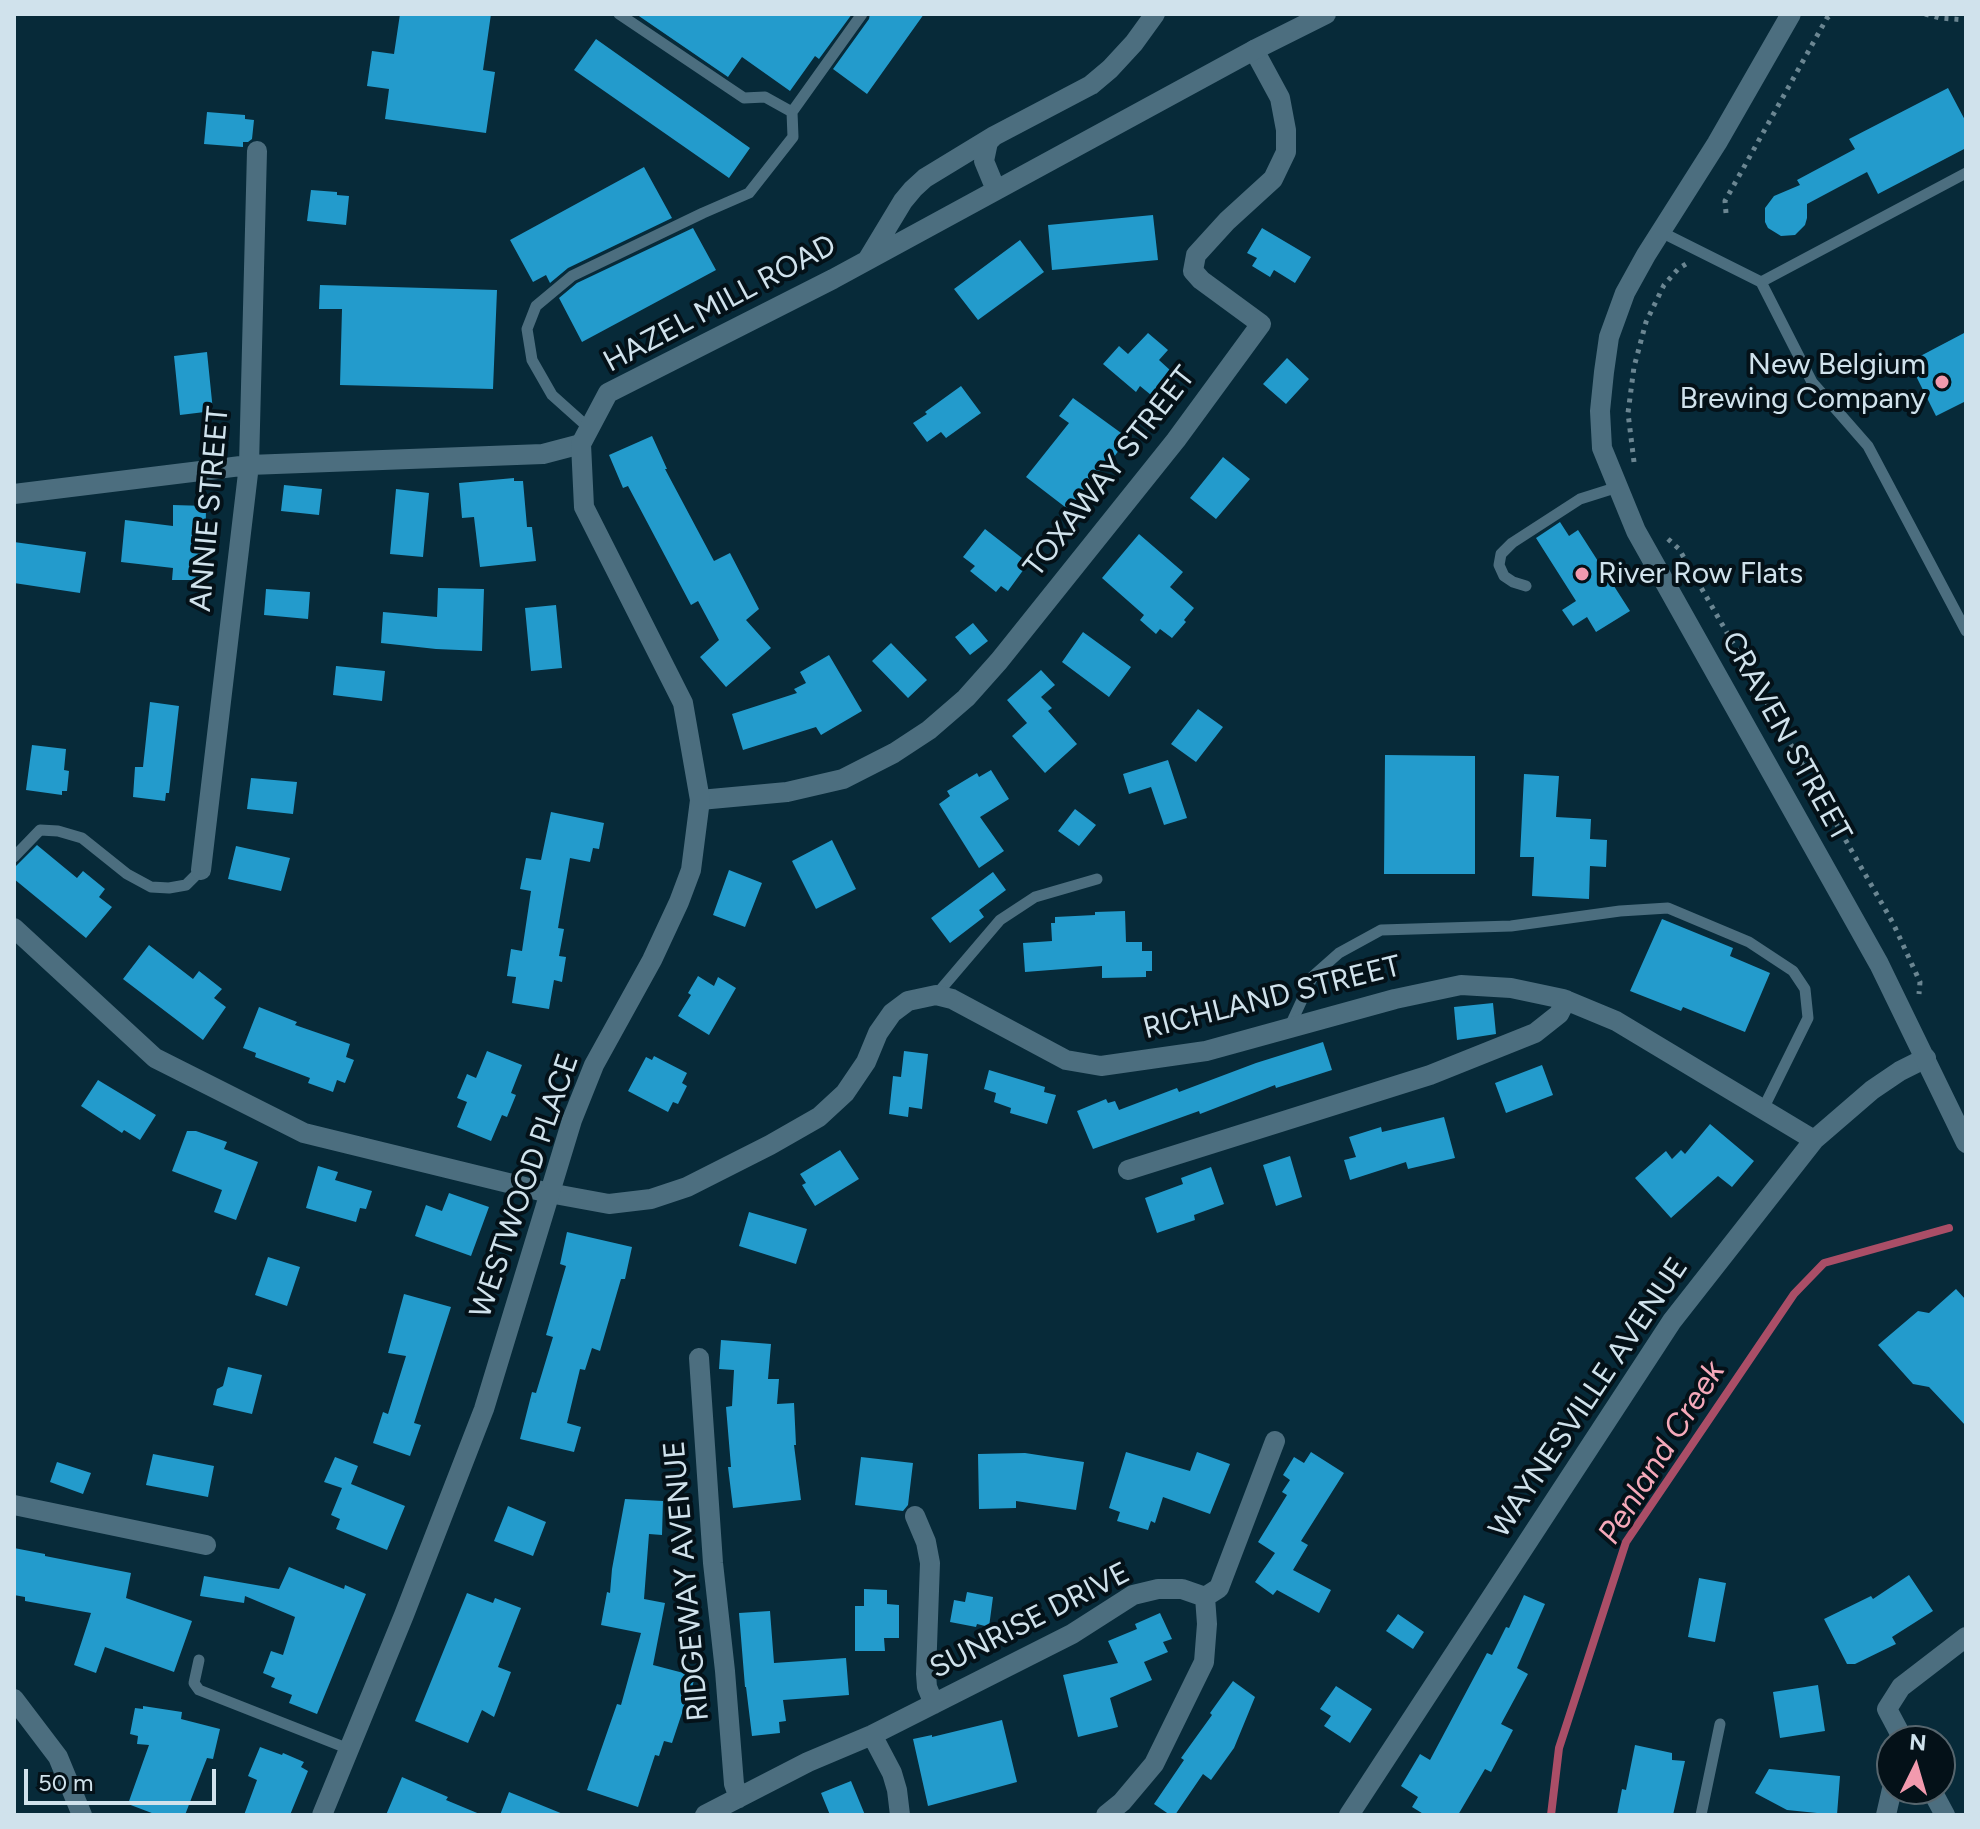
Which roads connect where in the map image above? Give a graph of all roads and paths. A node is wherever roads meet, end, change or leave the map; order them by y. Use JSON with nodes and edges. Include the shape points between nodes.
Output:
{"nodes":[{"id":1,"x":862,"y":14,"type":"edge"},
{"id":2,"x":1155,"y":14,"type":"edge"},
{"id":3,"x":1326,"y":14,"type":"edge"},
{"id":4,"x":1791,"y":14,"type":"edge"},
{"id":5,"x":1832,"y":14,"type":"edge"},
{"id":6,"x":1925,"y":14,"type":"edge"},
{"id":7,"x":623,"y":15,"type":"edge"},
{"id":8,"x":1966,"y":20,"type":"edge"},
{"id":9,"x":1254,"y":50,"type":"junction"},
{"id":10,"x":792,"y":112,"type":"junction"},
{"id":11,"x":994,"y":136,"type":"junction"},
{"id":12,"x":257,"y":151,"type":"dead end"},
{"id":13,"x":1966,"y":173,"type":"edge"},
{"id":14,"x":996,"y":190,"type":"junction"},
{"id":15,"x":1726,"y":213,"type":"dead end"},
{"id":16,"x":1661,"y":232,"type":"junction"},
{"id":17,"x":868,"y":260,"type":"junction"},
{"id":18,"x":1689,"y":262,"type":"dead end"},
{"id":19,"x":1761,"y":282,"type":"junction"},
{"id":20,"x":585,"y":436,"type":"junction"},
{"id":21,"x":249,"y":465,"type":"junction"},
{"id":22,"x":1637,"y":474,"type":"dead end"},
{"id":23,"x":1618,"y":487,"type":"junction"},
{"id":24,"x":14,"y":494,"type":"edge"},
{"id":25,"x":1660,"y":532,"type":"dead end"},
{"id":26,"x":1526,"y":586,"type":"dead end"},
{"id":27,"x":1966,"y":631,"type":"edge"},
{"id":28,"x":700,"y":800,"type":"junction"},
{"id":29,"x":14,"y":857,"type":"edge"},
{"id":30,"x":201,"y":870,"type":"joint"},
{"id":31,"x":1097,"y":879,"type":"dead end"},
{"id":32,"x":14,"y":928,"type":"edge"},
{"id":33,"x":936,"y":995,"type":"junction"},
{"id":34,"x":1566,"y":1000,"type":"junction"},
{"id":35,"x":1919,"y":1003,"type":"dead end"},
{"id":36,"x":1289,"y":1028,"type":"junction"},
{"id":37,"x":1926,"y":1058,"type":"junction"},
{"id":38,"x":1763,"y":1109,"type":"junction"},
{"id":39,"x":1814,"y":1140,"type":"junction"},
{"id":40,"x":1966,"y":1143,"type":"edge"},
{"id":41,"x":1128,"y":1170,"type":"dead end"},
{"id":42,"x":549,"y":1193,"type":"junction"},
{"id":43,"x":699,"y":1358,"type":"dead end"},
{"id":44,"x":1275,"y":1441,"type":"dead end"},
{"id":45,"x":14,"y":1505,"type":"edge"},
{"id":46,"x":915,"y":1516,"type":"dead end"},
{"id":47,"x":206,"y":1545,"type":"dead end"},
{"id":48,"x":1205,"y":1597,"type":"junction"},
{"id":49,"x":1966,"y":1637,"type":"edge"},
{"id":50,"x":199,"y":1660,"type":"dead end"},
{"id":51,"x":14,"y":1699,"type":"edge"},
{"id":52,"x":934,"y":1704,"type":"junction"},
{"id":53,"x":1720,"y":1724,"type":"dead end"},
{"id":54,"x":1896,"y":1725,"type":"edge"},
{"id":55,"x":872,"y":1735,"type":"junction"},
{"id":56,"x":349,"y":1749,"type":"junction"},
{"id":57,"x":739,"y":1798,"type":"junction"},
{"id":58,"x":1355,"y":1813,"type":"edge"},
{"id":59,"x":82,"y":1815,"type":"edge"},
{"id":60,"x":322,"y":1815,"type":"edge"},
{"id":61,"x":705,"y":1815,"type":"edge"},
{"id":62,"x":900,"y":1815,"type":"edge"},
{"id":63,"x":1106,"y":1815,"type":"edge"},
{"id":64,"x":1701,"y":1815,"type":"edge"}],
"edges":[{"from":1,"to":10,"type":"lane"},
{"from":2,"to":11,"type":"street","via":[[1091,85]]},
{"from":3,"to":9,"type":"street","name":"HAZEL MILL ROAD"},
{"from":4,"to":16,"type":"street","name":"CRAVEN STREET"},
{"from":5,"to":15,"type":"path","via":[[1725,201]]},
{"from":6,"to":8,"type":"path"},
{"from":7,"to":10,"type":"lane","via":[[744,98],[765,97]]},
{"from":9,"to":14,"type":"street","name":"HAZEL MILL ROAD"},
{"from":9,"to":28,"type":"street","name":"TOXAWAY STREET","via":[[1280,98],[1286,152],[1273,179],[1196,255],[1193,271],[1261,324],[1176,440],[999,661],[929,730],[843,779],[787,792]]},
{"from":10,"to":20,"type":"lane","via":[[793,137],[749,193],[572,276],[536,306],[527,329],[532,360]]},
{"from":11,"to":14,"type":"street","via":[[984,161]]},
{"from":11,"to":17,"type":"street","via":[[913,189]]},
{"from":12,"to":21,"type":"street","name":"ANNIE STREET"},
{"from":13,"to":19,"type":"lane"},
{"from":14,"to":17,"type":"street","name":"HAZEL MILL ROAD"},
{"from":16,"to":19,"type":"lane"},
{"from":16,"to":23,"type":"street","name":"CRAVEN STREET","via":[[1625,293],[1609,337],[1601,435]]},
{"from":17,"to":20,"type":"street","name":"HAZEL MILL ROAD","via":[[608,393]]},
{"from":18,"to":22,"type":"path","via":[[1664,285],[1646,322],[1634,367],[1628,413]]},
{"from":19,"to":27,"type":"lane","via":[[1812,382],[1868,446]]},
{"from":20,"to":21,"type":"street","via":[[543,454]]},
{"from":20,"to":28,"type":"street","name":"WESTWOOD PLACE","via":[[584,507],[683,703]]},
{"from":21,"to":24,"type":"street"},
{"from":21,"to":30,"type":"street","name":"ANNIE STREET"},
{"from":23,"to":26,"type":"lane","via":[[1580,499],[1501,554],[1504,576]]},
{"from":23,"to":37,"type":"street","name":"CRAVEN STREET","via":[[1636,531],[1879,964]]},
{"from":25,"to":35,"type":"path","via":[[1679,549],[1893,923],[1920,982]]},
{"from":28,"to":42,"type":"street","name":"WESTWOOD PLACE","via":[[691,870],[679,902],[594,1065]]},
{"from":29,"to":30,"type":"lane","via":[[40,830],[58,831],[82,838],[151,887],[186,885]]},
{"from":31,"to":33,"type":"lane","via":[[1035,897],[1000,920]]},
{"from":32,"to":42,"type":"street","via":[[155,1058],[304,1133]]},
{"from":33,"to":36,"type":"street","name":"RICHLAND STREET","via":[[1066,1060],[1101,1066],[1206,1051]]},
{"from":33,"to":42,"type":"street","via":[[908,1001],[892,1013],[845,1093],[819,1117],[770,1145],[651,1199],[609,1204]]},
{"from":34,"to":36,"type":"street","name":"RICHLAND STREET","via":[[1511,988],[1461,985]]},
{"from":34,"to":38,"type":"street","name":"RICHLAND STREET","via":[[1616,1021]]},
{"from":34,"to":41,"type":"street","via":[[1559,1014],[1535,1033],[1430,1075]]},
{"from":36,"to":38,"type":"lane","via":[[1313,976],[1339,953],[1381,930],[1511,926],[1668,908],[1749,942],[1793,971],[1805,989],[1808,1018]]},
{"from":37,"to":39,"type":"street","name":"WAYNESVILLE AVENUE","via":[[1872,1090]]},
{"from":37,"to":40,"type":"street","name":"CRAVEN STREET"},
{"from":38,"to":39,"type":"street","name":"RICHLAND STREET"},
{"from":39,"to":58,"type":"street","name":"WAYNESVILLE AVENUE","via":[[1672,1321]]},
{"from":42,"to":56,"type":"street","name":"WESTWOOD PLACE","via":[[484,1409]]},
{"from":43,"to":57,"type":"street","name":"RIDGEWAY AVENUE","via":[[713,1563]]},
{"from":44,"to":48,"type":"street","via":[[1219,1588]]},
{"from":45,"to":47,"type":"street"},
{"from":46,"to":52,"type":"street","via":[[930,1563],[926,1674]]},
{"from":48,"to":52,"type":"street","name":"SUNRISE DRIVE","via":[[1182,1589],[1133,1595],[1072,1634]]},
{"from":48,"to":63,"type":"street","via":[[1204,1662],[1154,1764]]},
{"from":49,"to":54,"type":"street","via":[[1901,1687],[1887,1709]]},
{"from":50,"to":56,"type":"lane","via":[[194,1683],[199,1690]]},
{"from":51,"to":59,"type":"street","via":[[58,1757]]},
{"from":52,"to":55,"type":"street","name":"SUNRISE DRIVE"},
{"from":53,"to":64,"type":"lane"},
{"from":55,"to":57,"type":"street","name":"SUNRISE DRIVE"},
{"from":55,"to":62,"type":"street","via":[[892,1773]]},
{"from":56,"to":60,"type":"street","name":"WESTWOOD PLACE"},
{"from":57,"to":61,"type":"street","name":"SUNRISE DRIVE"}]}
